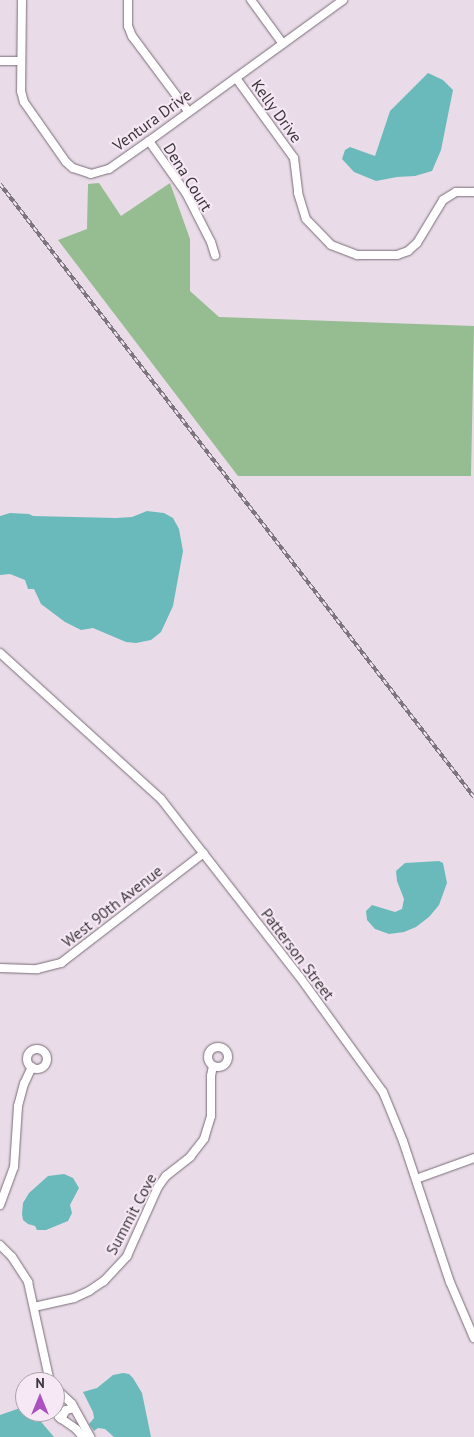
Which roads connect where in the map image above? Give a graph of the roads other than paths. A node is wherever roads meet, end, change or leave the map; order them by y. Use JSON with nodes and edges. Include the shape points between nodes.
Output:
{"nodes":[{"id":1,"x":22,"y":0,"type":"edge"},
{"id":2,"x":128,"y":0,"type":"edge"},
{"id":3,"x":250,"y":0,"type":"edge"},
{"id":4,"x":343,"y":0,"type":"edge"},
{"id":5,"x":283,"y":44,"type":"junction"},
{"id":6,"x":0,"y":61,"type":"edge"},
{"id":7,"x":21,"y":61,"type":"junction"},
{"id":8,"x":236,"y":78,"type":"junction"},
{"id":9,"x":188,"y":111,"type":"junction"},
{"id":10,"x":149,"y":141,"type":"junction"},
{"id":11,"x":474,"y":192,"type":"edge"},
{"id":12,"x":215,"y":255,"type":"dead end"},
{"id":13,"x":0,"y":653,"type":"edge"},
{"id":14,"x":204,"y":852,"type":"junction"},
{"id":15,"x":0,"y":968,"type":"edge"},
{"id":16,"x":213,"y":1066,"type":"dead end"},
{"id":17,"x":32,"y":1067,"type":"dead end"},
{"id":18,"x":474,"y":1158,"type":"edge"},
{"id":19,"x":416,"y":1179,"type":"junction"},
{"id":20,"x":0,"y":1205,"type":"edge"},
{"id":21,"x":0,"y":1246,"type":"edge"},
{"id":22,"x":34,"y":1307,"type":"junction"},
{"id":23,"x":474,"y":1338,"type":"edge"},
{"id":24,"x":48,"y":1372,"type":"edge"},
{"id":25,"x":65,"y":1399,"type":"edge"},
{"id":26,"x":74,"y":1408,"type":"junction"},
{"id":27,"x":65,"y":1412,"type":"edge"},
{"id":28,"x":65,"y":1422,"type":"edge"},
{"id":29,"x":85,"y":1435,"type":"edge"}],
"edges":[{"from":1,"to":7,"type":"street","name":"Ventura Drive"},
{"from":2,"to":9,"type":"street","via":[[128,26],[132,36]]},
{"from":3,"to":5,"type":"street"},
{"from":4,"to":5,"type":"street","name":"Ventura Drive"},
{"from":5,"to":8,"type":"street","name":"Ventura Drive"},
{"from":6,"to":7,"type":"street"},
{"from":7,"to":10,"type":"street","name":"Ventura Drive","via":[[24,102],[73,168],[82,172],[100,172]]},
{"from":8,"to":9,"type":"street","name":"Ventura Drive"},
{"from":8,"to":11,"type":"street","name":"Kelly Drive","via":[[294,158],[298,193],[306,219],[331,245],[357,255],[397,255],[408,251],[417,243],[443,200],[456,192]]},
{"from":9,"to":10,"type":"street","name":"Ventura Drive"},
{"from":10,"to":12,"type":"street","name":"Dena Court","via":[[186,193]]},
{"from":13,"to":14,"type":"street","name":"Patterson Street","via":[[135,774]]},
{"from":14,"to":15,"type":"street","name":"West 90th Avenue","via":[[61,962],[37,968]]},
{"from":14,"to":19,"type":"street","name":"Patterson Street","via":[[383,1092]]},
{"from":16,"to":22,"type":"street","name":"Summit Cove","via":[[211,1116],[204,1139],[158,1187],[127,1256],[104,1281],[89,1291],[74,1298]]},
{"from":17,"to":20,"type":"street","via":[[18,1106],[14,1167]]},
{"from":18,"to":19,"type":"street"},
{"from":19,"to":23,"type":"street","name":"Patterson Street","via":[[450,1282]]},
{"from":21,"to":22,"type":"street","via":[[21,1269]]},
{"from":22,"to":24,"type":"street"},
{"from":25,"to":26,"type":"street"},
{"from":26,"to":27,"type":"street"},
{"from":26,"to":29,"type":"street"},
{"from":28,"to":29,"type":"street"}]}
